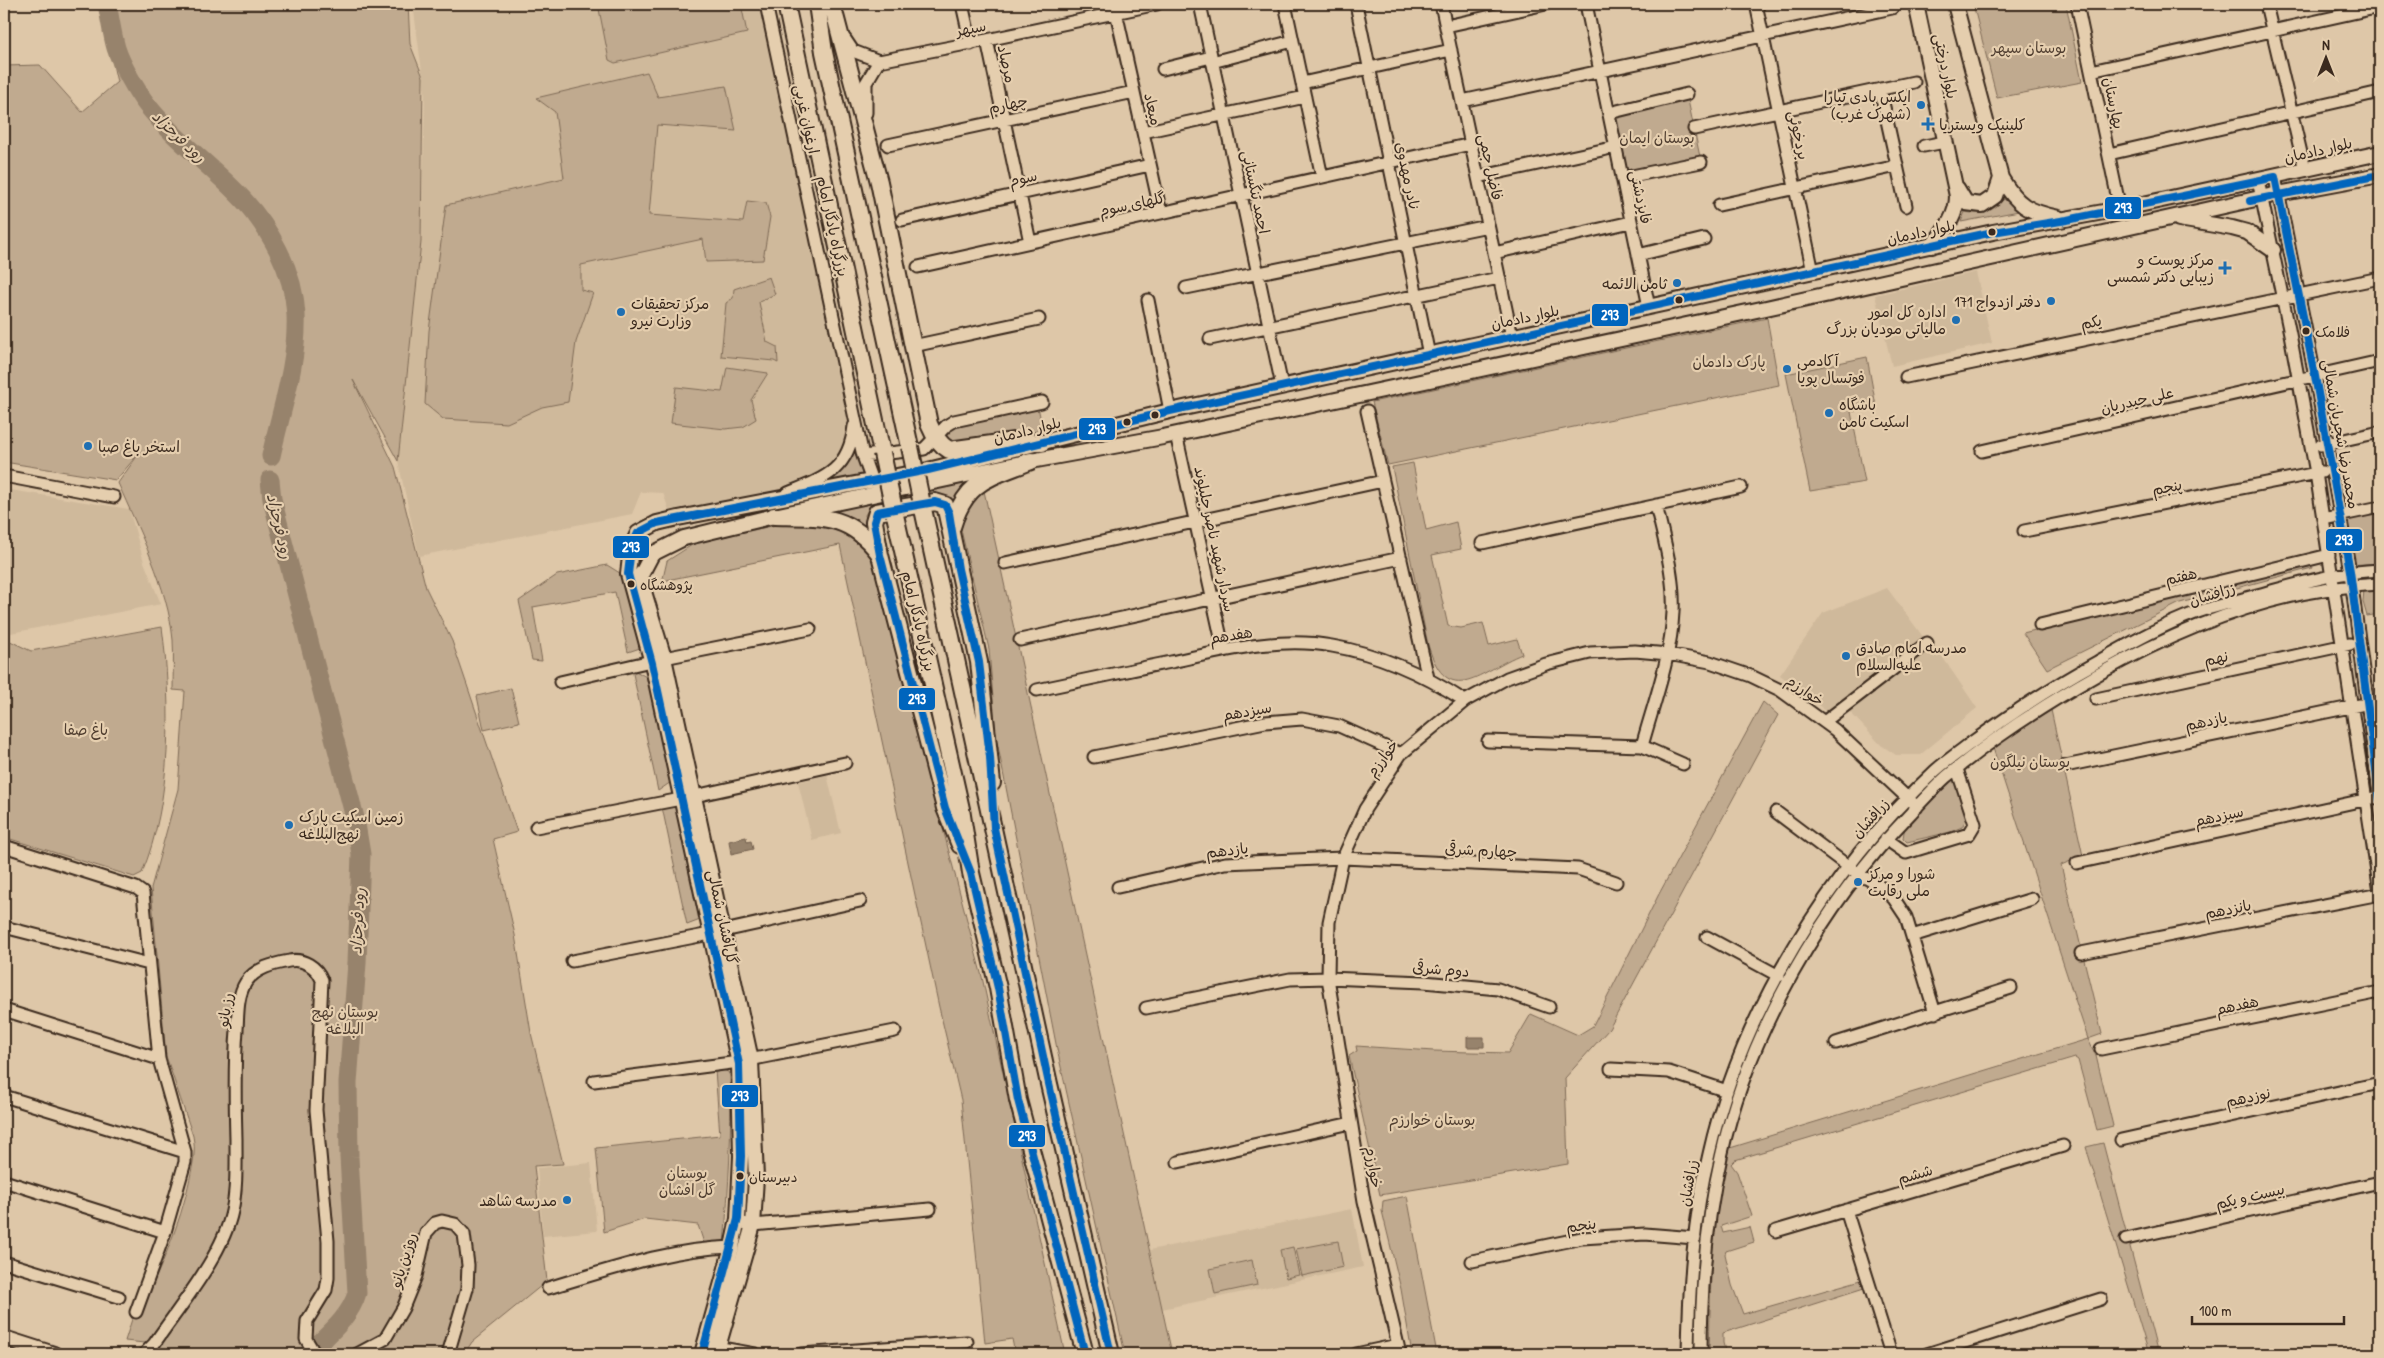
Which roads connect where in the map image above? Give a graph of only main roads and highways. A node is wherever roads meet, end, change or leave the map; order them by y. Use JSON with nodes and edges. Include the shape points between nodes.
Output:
{"nodes":[{"id":1,"x":786,"y":4,"type":"edge"},
{"id":2,"x":817,"y":4,"type":"edge"},
{"id":3,"x":1916,"y":4,"type":"edge"},
{"id":4,"x":1955,"y":4,"type":"edge"},
{"id":5,"x":833,"y":8,"type":"edge"},
{"id":6,"x":2380,"y":153,"type":"edge"},
{"id":7,"x":2380,"y":175,"type":"edge"},
{"id":8,"x":2001,"y":178,"type":"junction"},
{"id":9,"x":1956,"y":186,"type":"junction"},
{"id":10,"x":2171,"y":218,"type":"junction"},
{"id":11,"x":2067,"y":220,"type":"junction"},
{"id":12,"x":1932,"y":246,"type":"junction"},
{"id":13,"x":2273,"y":250,"type":"road end"},
{"id":14,"x":1042,"y":443,"type":"junction"},
{"id":15,"x":1031,"y":461,"type":"junction"},
{"id":16,"x":774,"y":516,"type":"junction"},
{"id":17,"x":678,"y":518,"type":"junction"},
{"id":18,"x":952,"y":527,"type":"junction"},
{"id":19,"x":684,"y":538,"type":"junction"},
{"id":20,"x":880,"y":555,"type":"junction"},
{"id":21,"x":658,"y":661,"type":"junction"},
{"id":22,"x":994,"y":828,"type":"junction"},
{"id":23,"x":971,"y":873,"type":"junction"},
{"id":24,"x":745,"y":1061,"type":"junction"},
{"id":25,"x":4,"y":1338,"type":"edge"},
{"id":26,"x":710,"y":1350,"type":"edge"},
{"id":27,"x":54,"y":1354,"type":"edge"},
{"id":28,"x":1085,"y":1354,"type":"edge"},
{"id":29,"x":1112,"y":1354,"type":"edge"}],
"edges":[{"from":1,"to":23,"type":"highway","name":"بزرگراه یادگار امام","bridge":true,"via":[[961,809]]},
{"from":2,"to":22,"type":"highway","name":"بزرگراه یادگار امام","bridge":true,"via":[[824,52]]},
{"from":3,"to":9,"type":"main road","name":"بلوار درختی"},
{"from":4,"to":8,"type":"main road","name":"بلوار درختی"},
{"from":5,"to":14,"type":"highway","via":[[870,148],[929,424],[936,438],[949,450],[1014,442]]},
{"from":6,"to":11,"type":"main road","name":"بلوار دادمان"},
{"from":7,"to":10,"type":"main road","name":"بلوار دادمان"},
{"from":8,"to":9,"type":"main road","via":[[1995,196],[1982,205],[1966,203]]},
{"from":8,"to":11,"type":"main road","name":"بلوار درختی","via":[[2013,197],[2029,210]]},
{"from":9,"to":12,"type":"main road","name":"بلوار درختی","via":[[1957,206],[1949,224]]},
{"from":10,"to":13,"type":"main road","via":[[2247,232]]},
{"from":10,"to":15,"type":"main road","name":"بلوار دادمان","via":[[1176,434]]},
{"from":11,"to":12,"type":"main road","name":"بلوار دادمان"},
{"from":12,"to":14,"type":"main road","name":"بلوار دادمان","via":[[1282,386]]},
{"from":14,"to":17,"type":"main road","name":"بلوار دادمان","via":[[872,481]]},
{"from":15,"to":16,"type":"main road","name":"بلوار دادمان"},
{"from":15,"to":18,"type":"highway","via":[[977,484],[963,500]]},
{"from":16,"to":19,"type":"main road","name":"بلوار دادمان"},
{"from":16,"to":20,"type":"highway","via":[[823,517],[840,521],[862,534]]},
{"from":17,"to":19,"type":"main road"},
{"from":17,"to":21,"type":"main road","name":"گل‌افشان شمالی","via":[[657,523],[638,533],[631,548],[628,574]]},
{"from":18,"to":20,"type":"highway","via":[[941,502],[877,512],[874,522]]},
{"from":18,"to":22,"type":"highway","via":[[979,662]]},
{"from":19,"to":21,"type":"main road","name":"گل‌افشان شمالی","via":[[652,554],[641,575]]},
{"from":20,"to":23,"type":"highway","via":[[945,808]]},
{"from":21,"to":24,"type":"main road","name":"گل‌افشان شمالی"},
{"from":22,"to":29,"type":"highway","name":"بزرگراه یادگار امام"},
{"from":23,"to":28,"type":"highway","name":"بزرگراه یادگار امام","via":[[998,988],[1018,1100]]},
{"from":24,"to":26,"type":"main road","name":"گل‌افشان شمالی","via":[[737,1222]]},
{"from":24,"to":26,"type":"main road","name":"گل‌افشان شمالی","via":[[756,1178],[753,1225]]},
{"from":25,"to":27,"type":"main road"}]}
